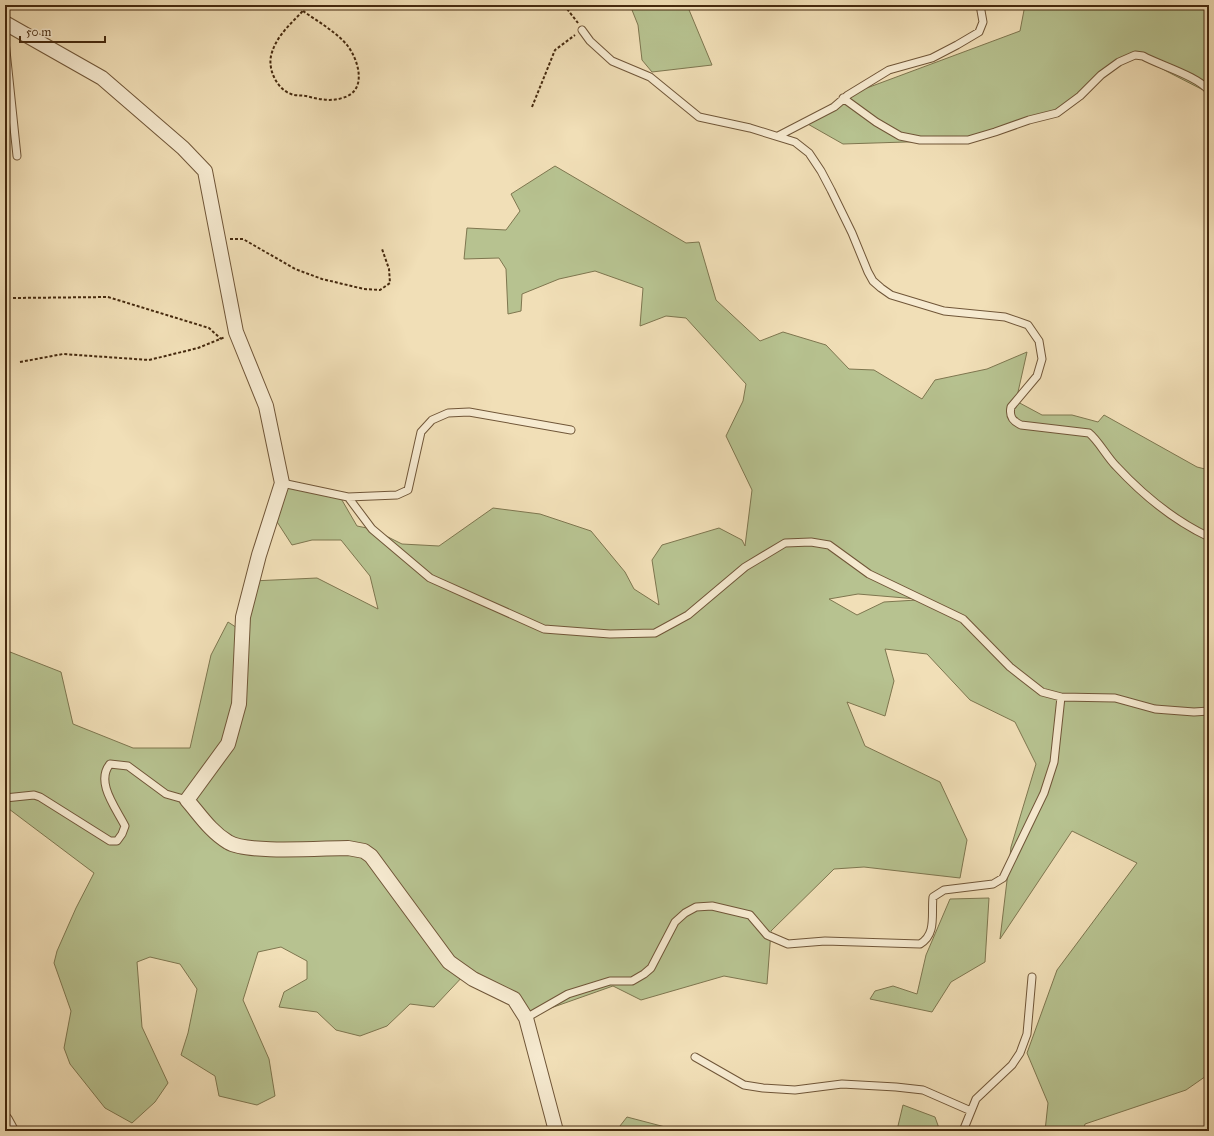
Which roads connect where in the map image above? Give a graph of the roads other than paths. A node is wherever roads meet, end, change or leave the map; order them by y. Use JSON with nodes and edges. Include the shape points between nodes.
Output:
{"nodes":[{"id":1,"x":980,"y":5,"type":"edge"},
{"id":2,"x":6,"y":28,"type":"edge"},
{"id":3,"x":582,"y":30,"type":"road end"},
{"id":4,"x":5,"y":41,"type":"edge"},
{"id":5,"x":1209,"y":91,"type":"edge"},
{"id":6,"x":843,"y":98,"type":"junction"},
{"id":7,"x":778,"y":136,"type":"junction"},
{"id":8,"x":17,"y":156,"type":"dead end"},
{"id":9,"x":571,"y":430,"type":"dead end"},
{"id":10,"x":282,"y":483,"type":"junction"},
{"id":11,"x":348,"y":496,"type":"junction"},
{"id":12,"x":1209,"y":537,"type":"edge"},
{"id":13,"x":1060,"y":697,"type":"junction"},
{"id":14,"x":1209,"y":711,"type":"edge"},
{"id":15,"x":5,"y":798,"type":"edge"},
{"id":16,"x":187,"y":800,"type":"junction"},
{"id":17,"x":1032,"y":977,"type":"dead end"},
{"id":18,"x":526,"y":1018,"type":"junction"},
{"id":19,"x":695,"y":1057,"type":"dead end"},
{"id":20,"x":971,"y":1111,"type":"junction"},
{"id":21,"x":5,"y":1120,"type":"edge"},
{"id":22,"x":11,"y":1131,"type":"edge"},
{"id":23,"x":556,"y":1131,"type":"edge"},
{"id":24,"x":963,"y":1131,"type":"edge"}],
"edges":[{"from":1,"to":6,"type":"lane","via":[[983,22],[979,32],[932,58],[889,70]]},
{"from":2,"to":10,"type":"street","via":[[102,78],[183,148],[205,171],[236,332],[266,406]]},
{"from":3,"to":7,"type":"lane","via":[[612,61],[650,77],[699,117]]},
{"from":4,"to":8,"type":"lane"},
{"from":5,"to":6,"type":"lane","via":[[1197,80],[1143,56],[1135,55],[1119,62],[1101,75],[1080,96],[1056,113],[968,140],[945,141],[900,136]]},
{"from":6,"to":7,"type":"lane","via":[[834,107]]},
{"from":7,"to":12,"type":"lane","via":[[795,142],[809,153],[821,171],[852,233],[868,272],[881,288],[891,295],[944,310],[1005,317],[1028,325],[1039,341],[1042,359],[1038,376],[1011,407],[1010,413],[1016,422],[1021,425],[1089,433],[1138,488]]},
{"from":9,"to":11,"type":"lane","via":[[469,412],[448,413],[432,420],[421,432],[408,490],[397,495]]},
{"from":10,"to":11,"type":"lane"},
{"from":10,"to":16,"type":"street","via":[[243,617],[239,704],[228,744]]},
{"from":11,"to":13,"type":"lane","via":[[372,529],[430,578],[544,629],[610,634],[654,633],[688,615],[745,567],[785,543],[811,542],[829,545],[869,574],[963,619],[1010,667],[1042,692]]},
{"from":13,"to":14,"type":"lane","via":[[1115,698],[1155,709]]},
{"from":13,"to":18,"type":"lane","via":[[1052,768],[1037,810],[1003,878],[993,884],[944,890],[933,897],[933,926],[926,940],[920,944],[825,941],[788,944],[767,935],[750,914],[712,906],[696,908],[675,922],[651,968],[644,974],[632,981],[610,981],[568,994]]},
{"from":15,"to":16,"type":"lane","via":[[40,797],[110,841],[117,841],[125,826],[105,786],[105,770],[110,764],[128,766],[166,794]]},
{"from":16,"to":18,"type":"street","via":[[217,834],[229,843],[246,848],[348,848],[364,851],[371,856],[449,962],[474,979],[514,999]]},
{"from":17,"to":20,"type":"lane","via":[[1027,1034],[1020,1053],[1012,1065],[980,1094]]},
{"from":18,"to":23,"type":"street"},
{"from":19,"to":20,"type":"lane","via":[[744,1085],[795,1090],[842,1084],[923,1090]]},
{"from":20,"to":24,"type":"lane"},
{"from":21,"to":22,"type":"street"}]}
